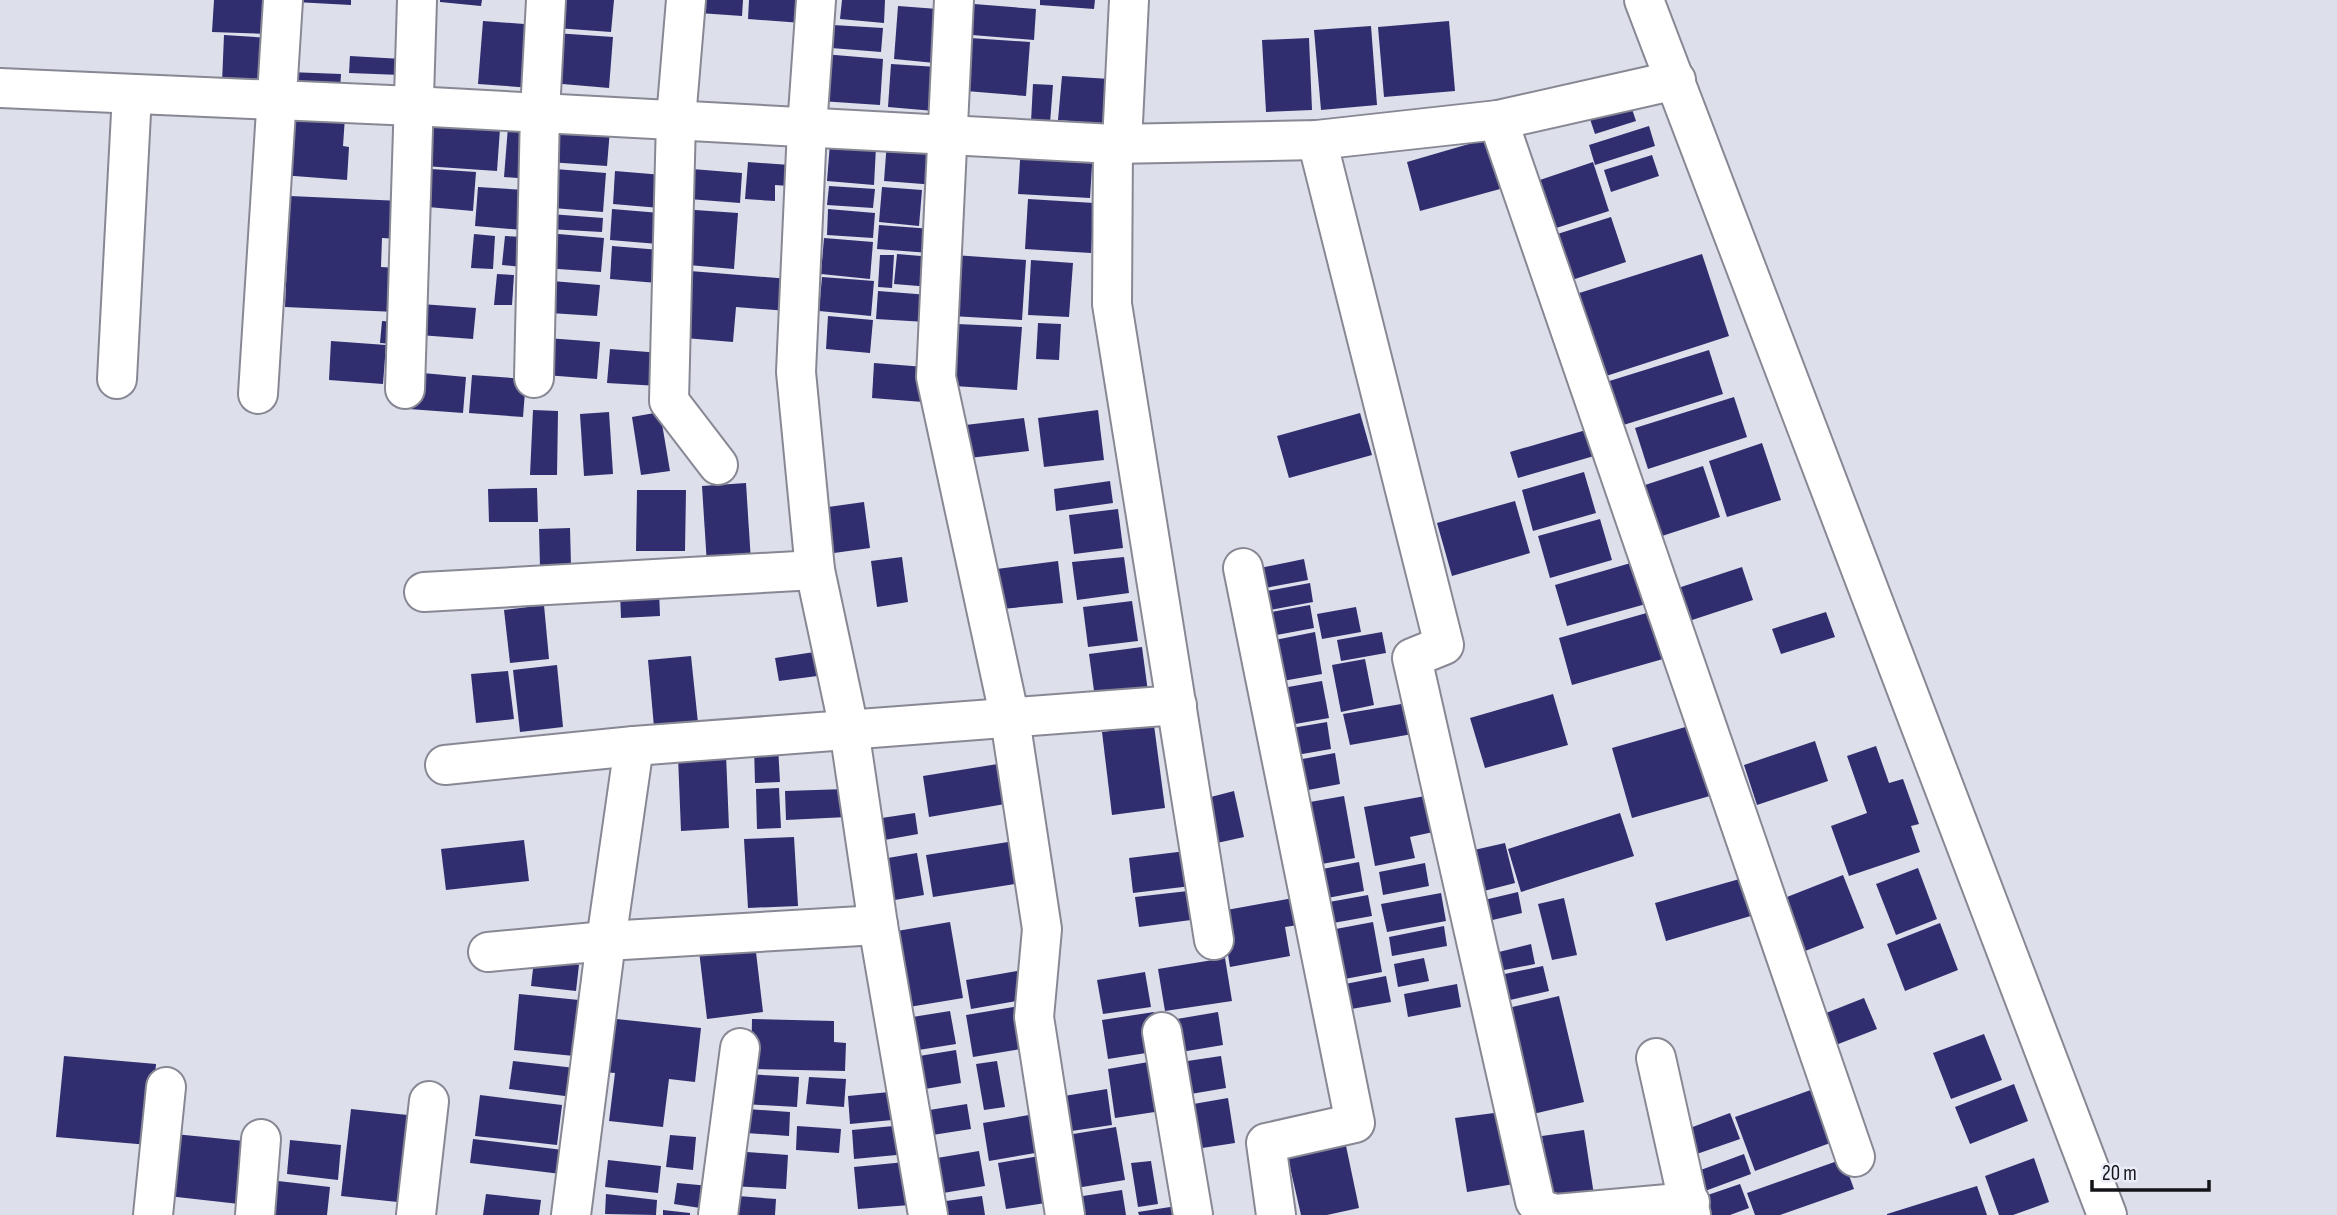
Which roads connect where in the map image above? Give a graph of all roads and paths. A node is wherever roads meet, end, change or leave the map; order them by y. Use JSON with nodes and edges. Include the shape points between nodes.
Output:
{"nodes":[{"id":1,"x":283,"y":0,"type":"edge"},
{"id":2,"x":417,"y":0,"type":"edge"},
{"id":3,"x":546,"y":0,"type":"edge"},
{"id":4,"x":686,"y":0,"type":"edge"},
{"id":5,"x":816,"y":0,"type":"edge"},
{"id":6,"x":954,"y":0,"type":"edge"},
{"id":7,"x":1129,"y":0,"type":"edge"},
{"id":8,"x":1644,"y":0,"type":"edge"},
{"id":9,"x":1676,"y":80,"type":"junction"},
{"id":10,"x":0,"y":88,"type":"edge"},
{"id":11,"x":132,"y":94,"type":"junction"},
{"id":12,"x":277,"y":100,"type":"junction"},
{"id":13,"x":413,"y":106,"type":"junction"},
{"id":14,"x":540,"y":112,"type":"junction"},
{"id":15,"x":677,"y":119,"type":"junction"},
{"id":16,"x":1498,"y":120,"type":"junction"},
{"id":17,"x":807,"y":128,"type":"junction"},
{"id":18,"x":949,"y":136,"type":"junction"},
{"id":19,"x":1317,"y":139,"type":"junction"},
{"id":20,"x":1117,"y":143,"type":"junction"},
{"id":21,"x":534,"y":378,"type":"dead end"},
{"id":22,"x":117,"y":379,"type":"dead end"},
{"id":23,"x":405,"y":389,"type":"dead end"},
{"id":24,"x":258,"y":394,"type":"dead end"},
{"id":25,"x":718,"y":465,"type":"dead end"},
{"id":26,"x":1243,"y":568,"type":"dead end"},
{"id":27,"x":815,"y":570,"type":"junction"},
{"id":28,"x":424,"y":592,"type":"dead end"},
{"id":29,"x":1177,"y":705,"type":"junction"},
{"id":30,"x":1010,"y":719,"type":"junction"},
{"id":31,"x":849,"y":729,"type":"junction"},
{"id":32,"x":634,"y":746,"type":"junction"},
{"id":33,"x":445,"y":765,"type":"dead end"},
{"id":34,"x":878,"y":926,"type":"junction"},
{"id":35,"x":1214,"y":940,"type":"dead end"},
{"id":36,"x":606,"y":941,"type":"junction"},
{"id":37,"x":488,"y":952,"type":"dead end"},
{"id":38,"x":1162,"y":1032,"type":"dead end"},
{"id":39,"x":740,"y":1048,"type":"dead end"},
{"id":40,"x":1656,"y":1058,"type":"dead end"},
{"id":41,"x":166,"y":1087,"type":"dead end"},
{"id":42,"x":429,"y":1101,"type":"dead end"},
{"id":43,"x":261,"y":1139,"type":"dead end"},
{"id":44,"x":1855,"y":1157,"type":"dead end"},
{"id":45,"x":1690,"y":1208,"type":"edge"},
{"id":46,"x":153,"y":1215,"type":"edge"},
{"id":47,"x":255,"y":1215,"type":"edge"},
{"id":48,"x":416,"y":1215,"type":"edge"},
{"id":49,"x":571,"y":1215,"type":"edge"},
{"id":50,"x":718,"y":1215,"type":"edge"},
{"id":51,"x":928,"y":1215,"type":"edge"},
{"id":52,"x":1066,"y":1215,"type":"edge"},
{"id":53,"x":1193,"y":1215,"type":"edge"},
{"id":54,"x":1276,"y":1215,"type":"edge"},
{"id":55,"x":2107,"y":1215,"type":"edge"}],
"edges":[{"from":1,"to":12,"type":"street"},
{"from":2,"to":13,"type":"street"},
{"from":3,"to":14,"type":"street"},
{"from":4,"to":15,"type":"street"},
{"from":5,"to":17,"type":"street"},
{"from":6,"to":18,"type":"street"},
{"from":7,"to":20,"type":"street"},
{"from":8,"to":9,"type":"street"},
{"from":9,"to":16,"type":"street"},
{"from":9,"to":55,"type":"street"},
{"from":10,"to":11,"type":"street"},
{"from":11,"to":12,"type":"street"},
{"from":11,"to":22,"type":"street"},
{"from":12,"to":13,"type":"street"},
{"from":12,"to":24,"type":"street"},
{"from":13,"to":14,"type":"street"},
{"from":13,"to":23,"type":"street"},
{"from":14,"to":15,"type":"street"},
{"from":14,"to":21,"type":"street"},
{"from":15,"to":17,"type":"street"},
{"from":15,"to":25,"type":"street","via":[[669,401]]},
{"from":16,"to":19,"type":"street"},
{"from":16,"to":44,"type":"street"},
{"from":17,"to":18,"type":"street"},
{"from":17,"to":27,"type":"street","via":[[796,372]]},
{"from":18,"to":20,"type":"street"},
{"from":18,"to":30,"type":"street","via":[[936,377]]},
{"from":19,"to":20,"type":"street"},
{"from":19,"to":45,"type":"street","via":[[1444,645],[1412,658],[1535,1201],[1542,1210],[1556,1214]]},
{"from":20,"to":29,"type":"street","via":[[1112,303]]},
{"from":26,"to":54,"type":"street","via":[[1355,1123],[1266,1143]]},
{"from":27,"to":28,"type":"street"},
{"from":27,"to":31,"type":"street"},
{"from":29,"to":30,"type":"street"},
{"from":29,"to":35,"type":"street"},
{"from":30,"to":31,"type":"street"},
{"from":30,"to":52,"type":"street","via":[[1042,929],[1034,1017]]},
{"from":31,"to":32,"type":"street"},
{"from":31,"to":34,"type":"street"},
{"from":32,"to":33,"type":"street"},
{"from":32,"to":36,"type":"street"},
{"from":34,"to":36,"type":"street"},
{"from":34,"to":51,"type":"street"},
{"from":36,"to":37,"type":"street"},
{"from":36,"to":49,"type":"street"},
{"from":38,"to":53,"type":"street"},
{"from":39,"to":50,"type":"street"},
{"from":40,"to":45,"type":"street"},
{"from":41,"to":46,"type":"street"},
{"from":42,"to":48,"type":"street"},
{"from":43,"to":47,"type":"street"}]}
